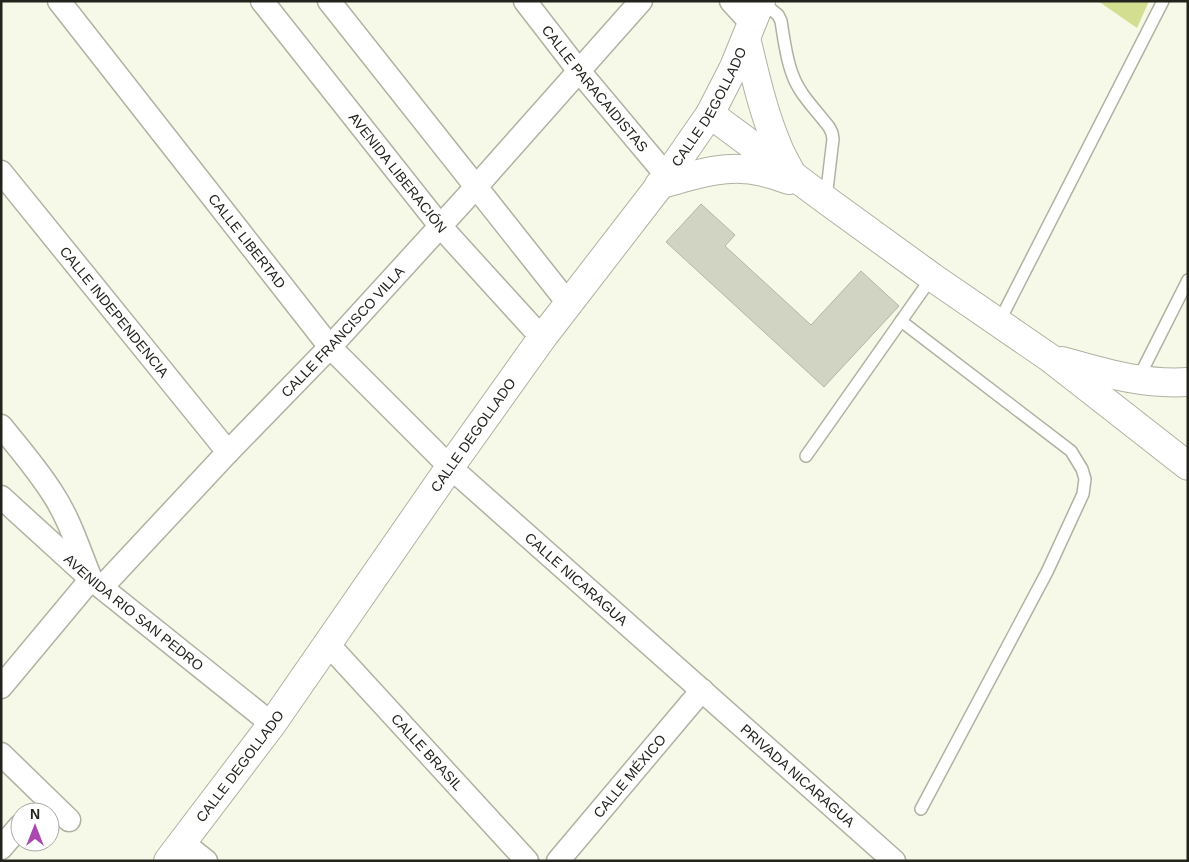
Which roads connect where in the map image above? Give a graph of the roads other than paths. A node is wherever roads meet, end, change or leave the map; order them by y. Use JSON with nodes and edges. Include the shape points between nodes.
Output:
{"nodes":[{"id":1,"x":59,"y":1,"type":"edge"},
{"id":2,"x":262,"y":1,"type":"edge"},
{"id":3,"x":329,"y":1,"type":"edge"},
{"id":4,"x":525,"y":1,"type":"edge"},
{"id":5,"x":641,"y":1,"type":"edge"},
{"id":6,"x":731,"y":1,"type":"edge"},
{"id":7,"x":1163,"y":1,"type":"edge"},
{"id":8,"x":753,"y":21,"type":"edge"},
{"id":9,"x":579,"y":71,"type":"junction"},
{"id":10,"x":710,"y":114,"type":"junction"},
{"id":11,"x":1,"y":172,"type":"edge"},
{"id":12,"x":663,"y":181,"type":"junction"},
{"id":13,"x":476,"y":187,"type":"junction"},
{"id":14,"x":808,"y":187,"type":"junction"},
{"id":15,"x":441,"y":226,"type":"junction"},
{"id":16,"x":932,"y":277,"type":"junction"},
{"id":17,"x":1188,"y":280,"type":"edge"},
{"id":18,"x":568,"y":303,"type":"junction"},
{"id":19,"x":901,"y":322,"type":"junction"},
{"id":20,"x":998,"y":322,"type":"junction"},
{"id":21,"x":542,"y":338,"type":"junction"},
{"id":22,"x":330,"y":348,"type":"junction"},
{"id":23,"x":1050,"y":358,"type":"junction"},
{"id":24,"x":1137,"y":380,"type":"junction"},
{"id":25,"x":1188,"y":382,"type":"edge"},
{"id":26,"x":1,"y":426,"type":"edge"},
{"id":27,"x":228,"y":452,"type":"junction"},
{"id":28,"x":806,"y":456,"type":"dead end"},
{"id":29,"x":1188,"y":466,"type":"edge"},
{"id":30,"x":450,"y":467,"type":"junction"},
{"id":31,"x":1,"y":497,"type":"edge"},
{"id":32,"x":96,"y":583,"type":"junction"},
{"id":33,"x":328,"y":643,"type":"junction"},
{"id":34,"x":1,"y":687,"type":"edge"},
{"id":35,"x":702,"y":690,"type":"junction"},
{"id":36,"x":272,"y":724,"type":"junction"},
{"id":37,"x":1,"y":754,"type":"edge"},
{"id":38,"x":37,"y":802,"type":"edge"},
{"id":39,"x":921,"y":809,"type":"dead end"},
{"id":40,"x":60,"y":815,"type":"edge"},
{"id":41,"x":69,"y":820,"type":"dead end"},
{"id":42,"x":10,"y":838,"type":"edge"},
{"id":43,"x":1,"y":848,"type":"edge"},
{"id":44,"x":175,"y":851,"type":"edge"},
{"id":45,"x":206,"y":861,"type":"edge"},
{"id":46,"x":527,"y":861,"type":"edge"},
{"id":47,"x":558,"y":861,"type":"edge"},
{"id":48,"x":894,"y":861,"type":"edge"}],
"edges":[{"from":1,"to":22,"type":"street","name":"CALLE LIBERTAD"},
{"from":2,"to":15,"type":"street","name":"AVENIDA LIBERACIÓN"},
{"from":3,"to":13,"type":"street"},
{"from":4,"to":9,"type":"street","name":"CALLE PARACAIDISTAS"},
{"from":5,"to":9,"type":"street","name":"CALLE FRANCISCO VILLA"},
{"from":6,"to":8,"type":"street"},
{"from":7,"to":20,"type":"lane"},
{"from":8,"to":10,"type":"main road","name":"CALLE DEGOLLADO"},
{"from":8,"to":14,"type":"main road","via":[[759,88],[770,124],[778,147]]},
{"from":8,"to":14,"type":"lane","via":[[778,15],[793,78],[832,133],[833,139]]},
{"from":9,"to":12,"type":"street","name":"CALLE PARACAIDISTAS"},
{"from":9,"to":13,"type":"street","name":"CALLE FRANCISCO VILLA"},
{"from":10,"to":12,"type":"main road","name":"CALLE DEGOLLADO"},
{"from":10,"to":14,"type":"main road"},
{"from":11,"to":27,"type":"street","name":"CALLE INDEPENDENCIA"},
{"from":12,"to":14,"type":"main road","via":[[742,168]]},
{"from":12,"to":18,"type":"main road","name":"CALLE DEGOLLADO"},
{"from":13,"to":15,"type":"street","name":"CALLE FRANCISCO VILLA"},
{"from":13,"to":18,"type":"street"},
{"from":14,"to":16,"type":"main road"},
{"from":15,"to":21,"type":"street","name":"AVENIDA LIBERACIÓN"},
{"from":15,"to":22,"type":"street","name":"CALLE FRANCISCO VILLA"},
{"from":16,"to":19,"type":"lane"},
{"from":16,"to":20,"type":"main road"},
{"from":17,"to":24,"type":"lane"},
{"from":18,"to":21,"type":"main road","name":"CALLE DEGOLLADO"},
{"from":19,"to":28,"type":"lane"},
{"from":19,"to":39,"type":"lane","via":[[1071,451],[1085,478],[1083,494],[1047,572]]},
{"from":20,"to":23,"type":"main road"},
{"from":21,"to":30,"type":"main road","name":"CALLE DEGOLLADO"},
{"from":22,"to":27,"type":"street","name":"CALLE FRANCISCO VILLA"},
{"from":22,"to":30,"type":"street","name":"CALLE LIBERTAD"},
{"from":23,"to":24,"type":"main road"},
{"from":23,"to":29,"type":"main road"},
{"from":24,"to":25,"type":"main road"},
{"from":26,"to":32,"type":"street","via":[[53,493]]},
{"from":27,"to":32,"type":"street","name":"CALLE FRANCISCO VILLA"},
{"from":30,"to":33,"type":"main road","name":"CALLE DEGOLLADO"},
{"from":30,"to":35,"type":"street","name":"CALLE NICARAGUA"},
{"from":31,"to":32,"type":"street","name":"AVENIDA RIO SAN PEDRO"},
{"from":32,"to":34,"type":"street","name":"CALLE FRANCISCO VILLA"},
{"from":32,"to":36,"type":"street","name":"AVENIDA RIO SAN PEDRO"},
{"from":33,"to":36,"type":"main road","name":"CALLE DEGOLLADO"},
{"from":33,"to":46,"type":"street","name":"CALLE BRASIL"},
{"from":35,"to":47,"type":"street","name":"CALLE MÉXICO"},
{"from":35,"to":48,"type":"street","name":"PRIVADA NICARAGUA"},
{"from":36,"to":44,"type":"main road","name":"CALLE DEGOLLADO"},
{"from":37,"to":38,"type":"street"},
{"from":40,"to":41,"type":"street"},
{"from":42,"to":43,"type":"street"},
{"from":44,"to":45,"type":"street"}]}
